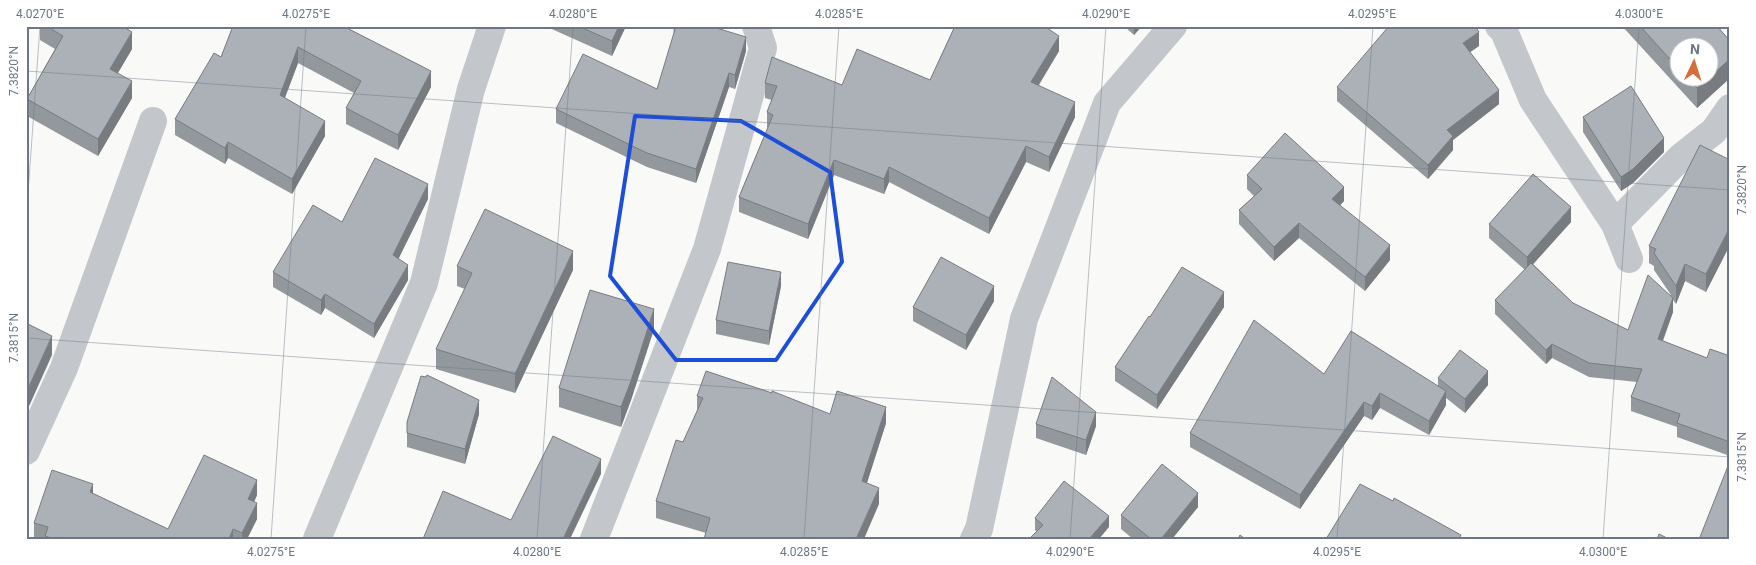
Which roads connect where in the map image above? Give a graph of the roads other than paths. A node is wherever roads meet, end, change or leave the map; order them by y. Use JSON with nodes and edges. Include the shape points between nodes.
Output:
{"nodes":[{"id":1,"x":492,"y":26,"type":"edge"},
{"id":2,"x":779,"y":26,"type":"edge"},
{"id":3,"x":1173,"y":26,"type":"edge"},
{"id":4,"x":1499,"y":26,"type":"edge"},
{"id":5,"x":760,"y":37,"type":"edge"},
{"id":6,"x":1730,"y":108,"type":"edge"},
{"id":7,"x":153,"y":121,"type":"dead end"},
{"id":8,"x":1615,"y":224,"type":"junction"},
{"id":9,"x":1629,"y":259,"type":"dead end"},
{"id":10,"x":26,"y":451,"type":"edge"},
{"id":11,"x":317,"y":539,"type":"edge"},
{"id":12,"x":594,"y":539,"type":"edge"},
{"id":13,"x":974,"y":539,"type":"edge"}],
"edges":[{"from":1,"to":11,"type":"street","via":[[471,89],[424,284]]},
{"from":2,"to":5,"type":"street"},
{"from":3,"to":13,"type":"street","via":[[1106,103],[1024,319],[979,529]]},
{"from":4,"to":8,"type":"street","via":[[1533,100]]},
{"from":5,"to":12,"type":"street","via":[[707,249]]},
{"from":6,"to":8,"type":"street","via":[[1714,131],[1680,157]]},
{"from":7,"to":10,"type":"street","via":[[64,368]]},
{"from":8,"to":9,"type":"street"}]}
